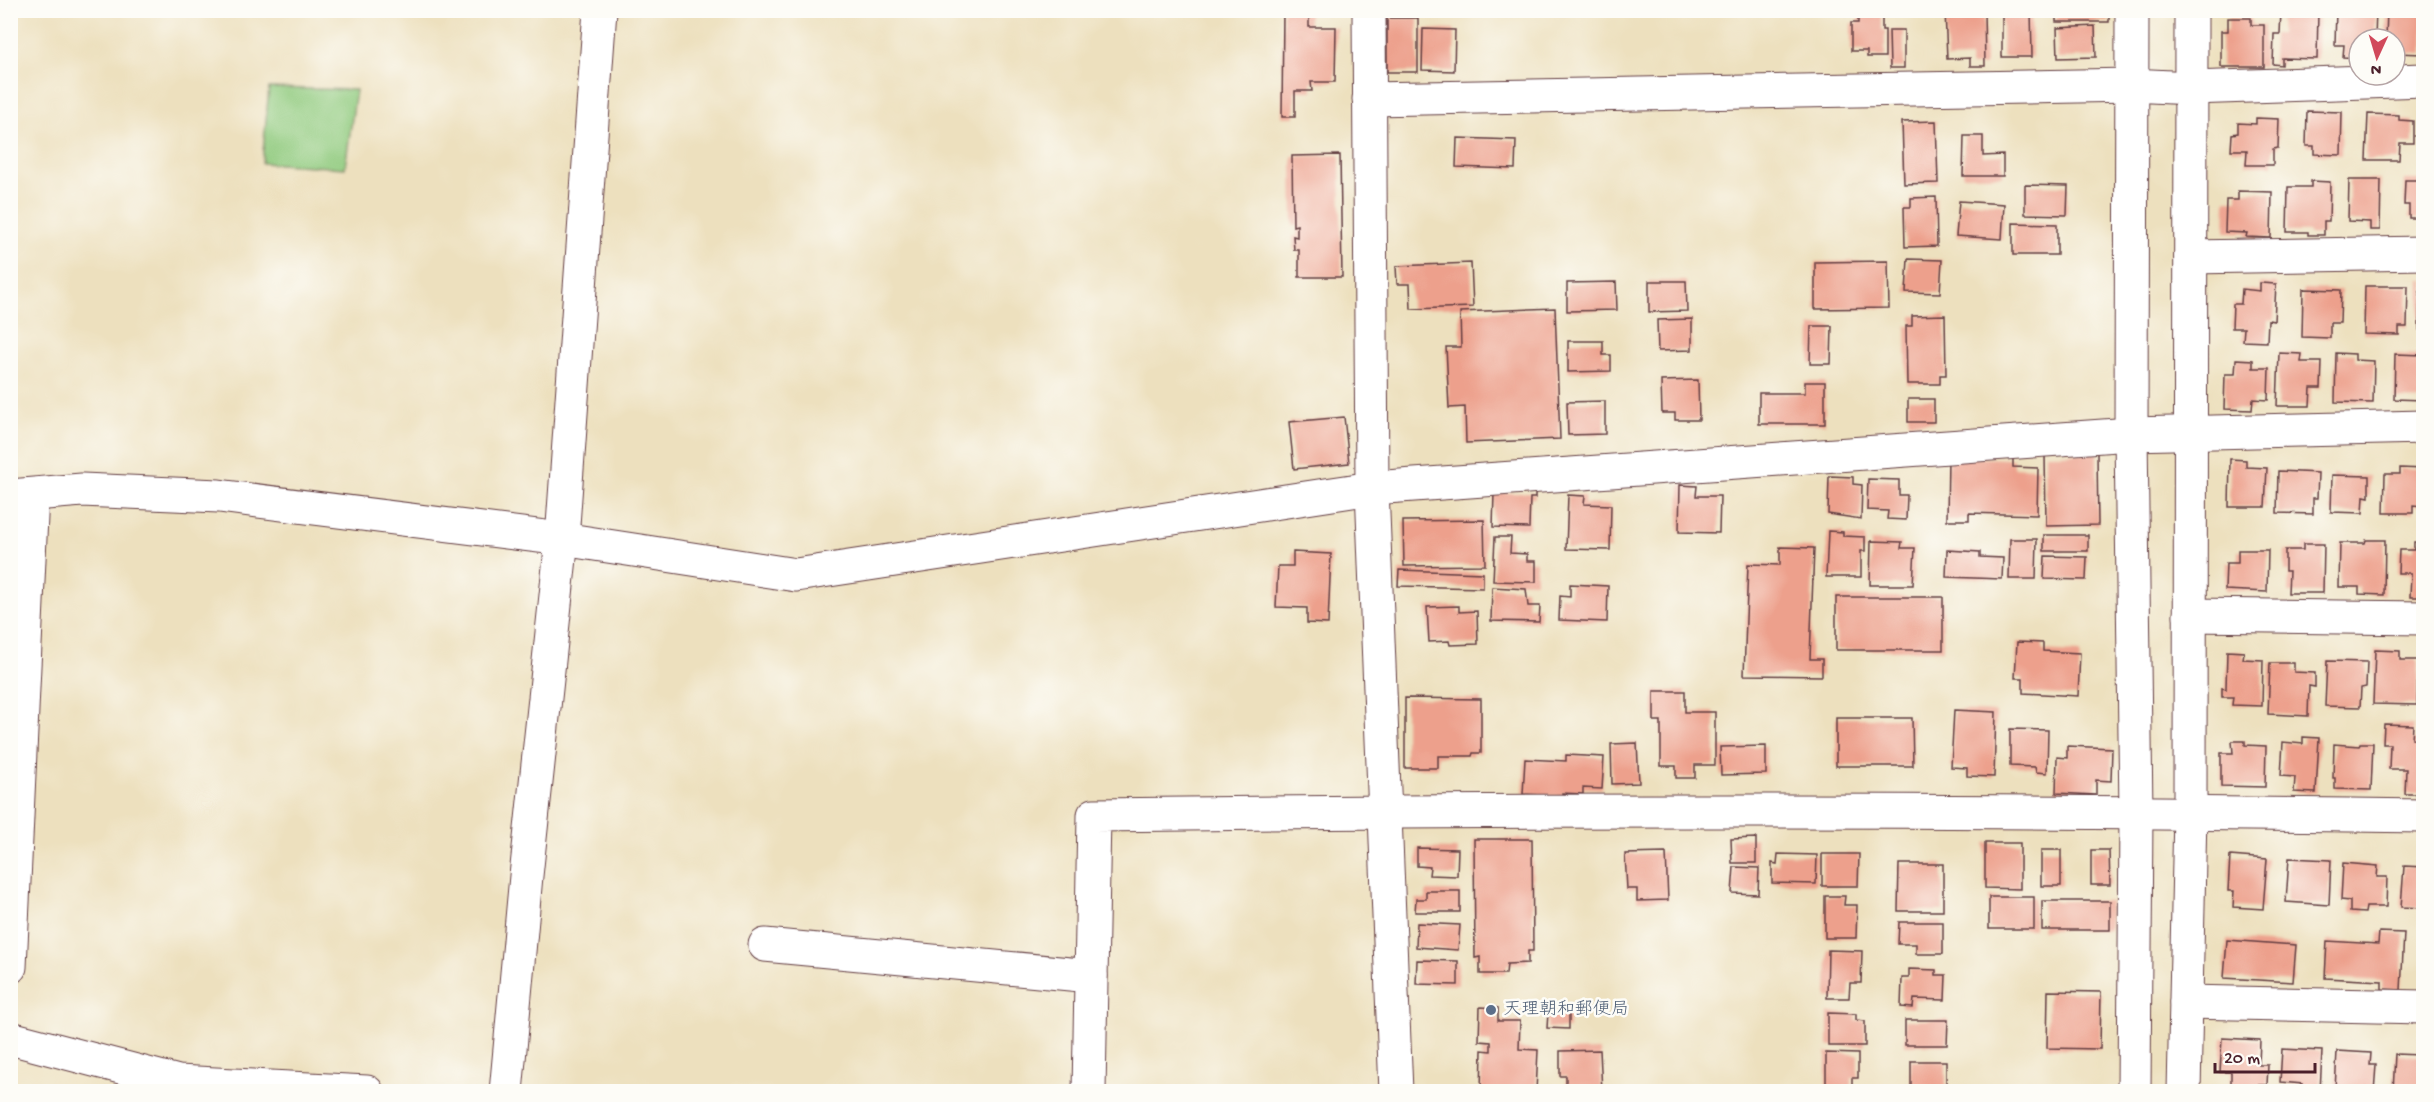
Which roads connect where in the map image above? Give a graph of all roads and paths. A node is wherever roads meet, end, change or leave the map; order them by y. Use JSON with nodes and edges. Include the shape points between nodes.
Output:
{"nodes":[{"id":1,"x":600,"y":10,"type":"edge"},
{"id":2,"x":1369,"y":10,"type":"edge"},
{"id":3,"x":2133,"y":10,"type":"edge"},
{"id":4,"x":2191,"y":10,"type":"edge"},
{"id":5,"x":2424,"y":80,"type":"edge"},
{"id":6,"x":2131,"y":85,"type":"junction"},
{"id":7,"x":2191,"y":88,"type":"junction"},
{"id":8,"x":1369,"y":99,"type":"junction"},
{"id":9,"x":2424,"y":253,"type":"edge"},
{"id":10,"x":2191,"y":257,"type":"junction"},
{"id":11,"x":2424,"y":427,"type":"edge"},
{"id":12,"x":2192,"y":433,"type":"junction"},
{"id":13,"x":2131,"y":434,"type":"junction"},
{"id":14,"x":1372,"y":488,"type":"junction"},
{"id":15,"x":21,"y":495,"type":"edge"},
{"id":16,"x":562,"y":539,"type":"junction"},
{"id":17,"x":2190,"y":615,"type":"junction"},
{"id":18,"x":2424,"y":618,"type":"edge"},
{"id":19,"x":1384,"y":811,"type":"junction"},
{"id":20,"x":2136,"y":812,"type":"junction"},
{"id":21,"x":2190,"y":813,"type":"junction"},
{"id":22,"x":2424,"y":816,"type":"edge"},
{"id":23,"x":14,"y":817,"type":"edge"},
{"id":24,"x":765,"y":945,"type":"dead end"},
{"id":25,"x":10,"y":967,"type":"edge"},
{"id":26,"x":1091,"y":976,"type":"junction"},
{"id":27,"x":2186,"y":1002,"type":"junction"},
{"id":28,"x":2424,"y":1007,"type":"edge"},
{"id":29,"x":10,"y":1038,"type":"edge"},
{"id":30,"x":367,"y":1092,"type":"edge"},
{"id":31,"x":506,"y":1092,"type":"edge"},
{"id":32,"x":1089,"y":1092,"type":"edge"},
{"id":33,"x":1396,"y":1092,"type":"edge"},
{"id":34,"x":2134,"y":1092,"type":"edge"},
{"id":35,"x":2184,"y":1092,"type":"edge"}],
"edges":[{"from":1,"to":16,"type":"street"},
{"from":2,"to":8,"type":"street"},
{"from":3,"to":6,"type":"street"},
{"from":4,"to":7,"type":"street"},
{"from":5,"to":7,"type":"street"},
{"from":6,"to":7,"type":"street"},
{"from":6,"to":8,"type":"street"},
{"from":6,"to":13,"type":"street"},
{"from":7,"to":10,"type":"street"},
{"from":8,"to":14,"type":"street"},
{"from":9,"to":10,"type":"street"},
{"from":10,"to":12,"type":"street"},
{"from":11,"to":12,"type":"street"},
{"from":12,"to":13,"type":"street"},
{"from":12,"to":17,"type":"street"},
{"from":13,"to":14,"type":"street"},
{"from":13,"to":20,"type":"street"},
{"from":14,"to":16,"type":"street","via":[[796,575]]},
{"from":14,"to":19,"type":"street"},
{"from":15,"to":16,"type":"street","via":[[82,490],[219,496]]},
{"from":15,"to":23,"type":"street"},
{"from":16,"to":31,"type":"street"},
{"from":17,"to":18,"type":"street"},
{"from":17,"to":21,"type":"street"},
{"from":19,"to":20,"type":"street"},
{"from":19,"to":26,"type":"street","via":[[1094,815]]},
{"from":19,"to":33,"type":"street"},
{"from":20,"to":21,"type":"street"},
{"from":20,"to":34,"type":"street"},
{"from":21,"to":22,"type":"street"},
{"from":21,"to":27,"type":"street"},
{"from":23,"to":25,"type":"street"},
{"from":24,"to":26,"type":"street"},
{"from":26,"to":32,"type":"street"},
{"from":27,"to":28,"type":"street"},
{"from":27,"to":35,"type":"street"},
{"from":29,"to":30,"type":"street","via":[[178,1082]]}]}
